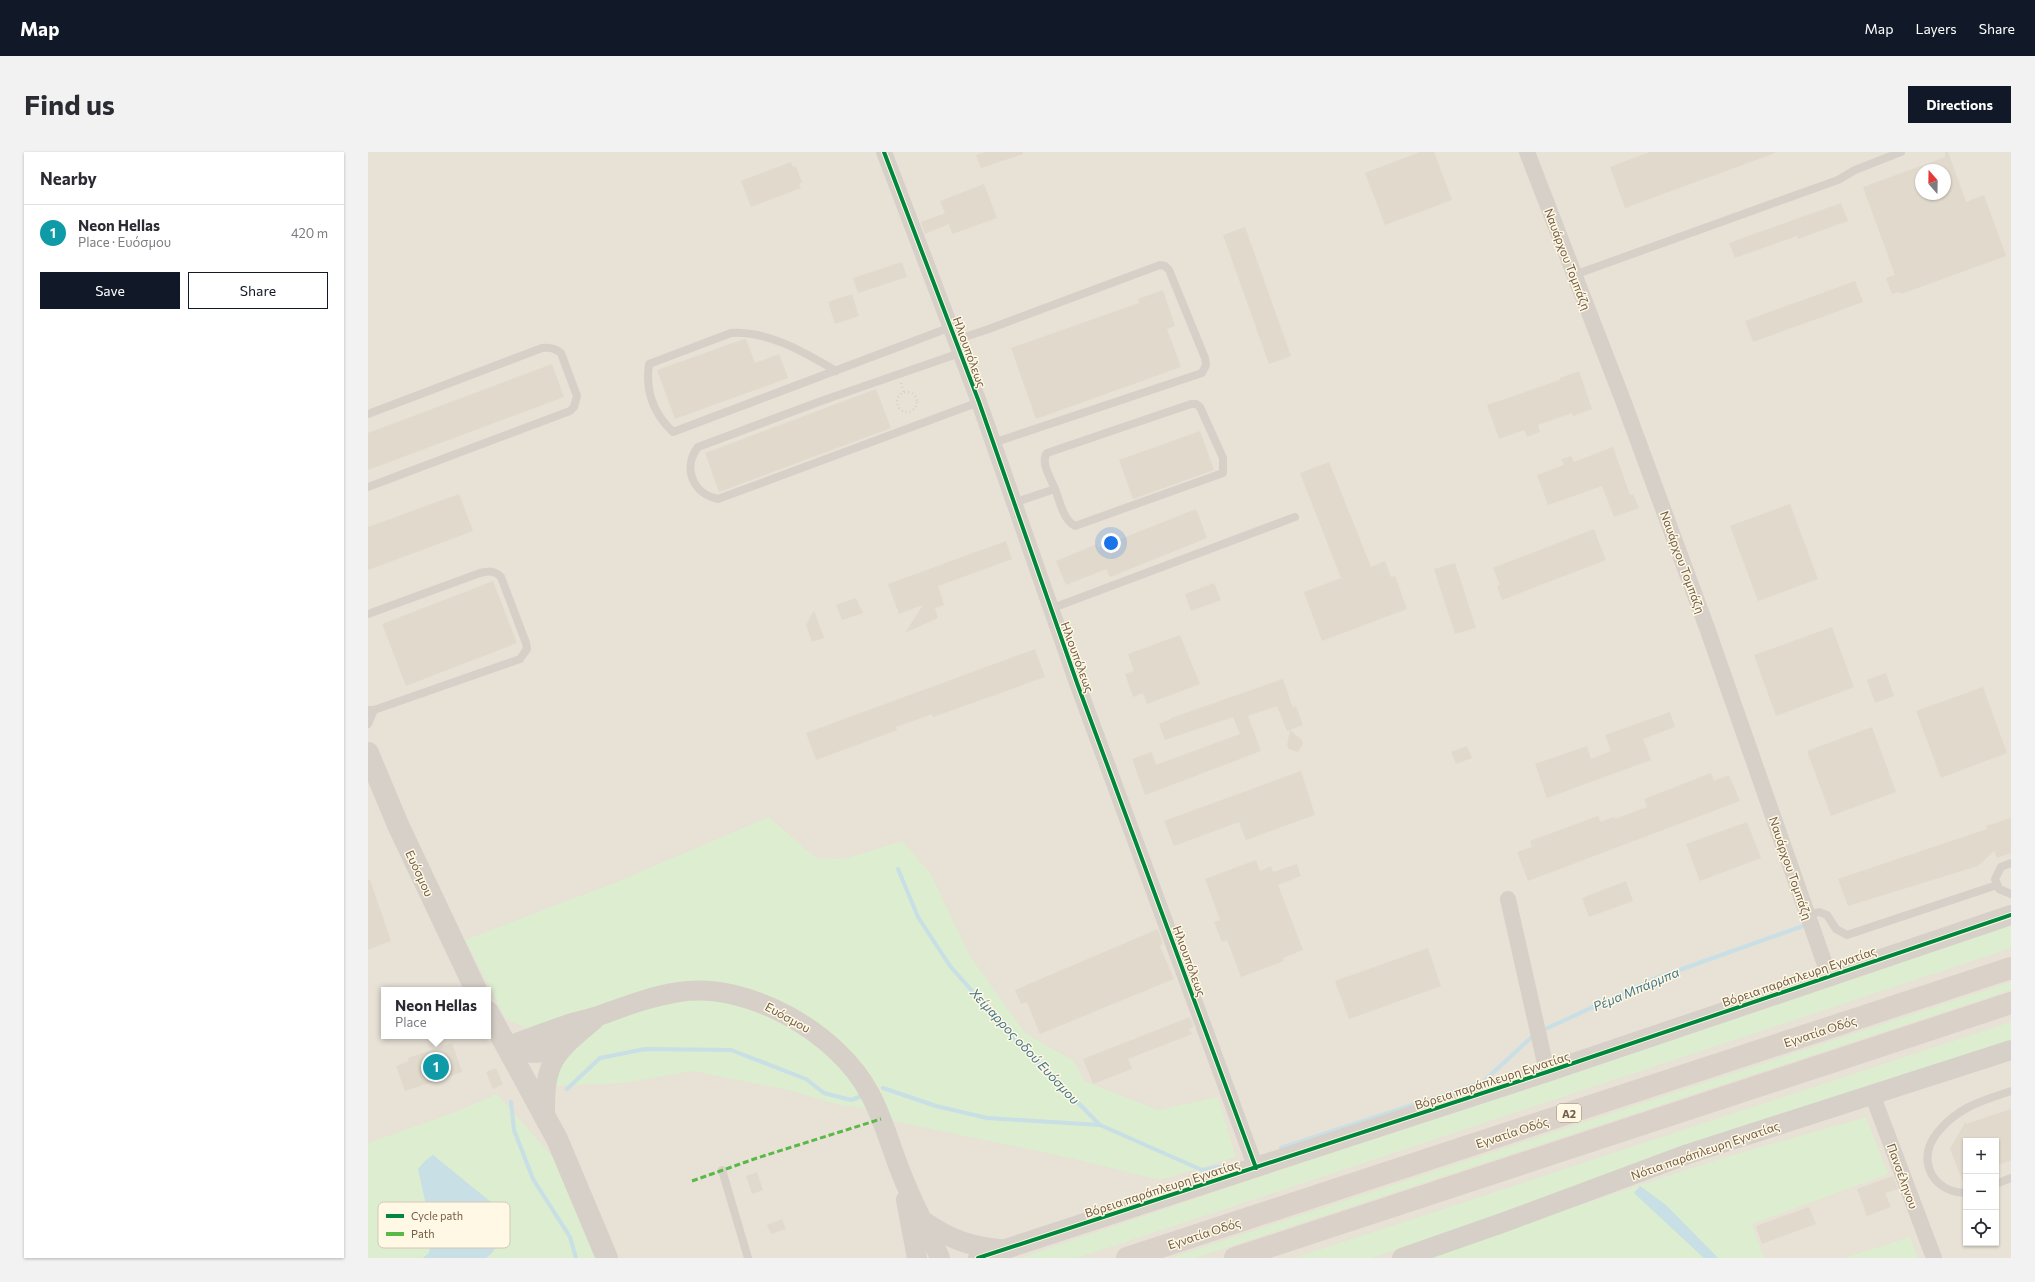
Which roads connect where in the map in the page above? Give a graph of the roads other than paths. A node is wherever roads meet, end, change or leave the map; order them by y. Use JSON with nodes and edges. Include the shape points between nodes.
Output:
{"nodes":[{"id":1,"x":884,"y":152,"type":"edge"},
{"id":2,"x":1527,"y":152,"type":"edge"},
{"id":3,"x":1901,"y":152,"type":"edge"},
{"id":4,"x":1574,"y":275,"type":"junction"},
{"id":5,"x":955,"y":340,"type":"junction"},
{"id":6,"x":836,"y":371,"type":"junction"},
{"id":7,"x":978,"y":402,"type":"junction"},
{"id":8,"x":368,"y":414,"type":"edge"},
{"id":9,"x":993,"y":443,"type":"junction"},
{"id":10,"x":368,"y":487,"type":"edge"},
{"id":11,"x":1055,"y":489,"type":"junction"},
{"id":12,"x":1013,"y":503,"type":"junction"},
{"id":13,"x":1295,"y":517,"type":"dead end"},
{"id":14,"x":1050,"y":609,"type":"junction"},
{"id":15,"x":368,"y":614,"type":"edge"},
{"id":16,"x":371,"y":710,"type":"edge"},
{"id":17,"x":368,"y":724,"type":"edge"},
{"id":18,"x":368,"y":753,"type":"edge"},
{"id":19,"x":2011,"y":863,"type":"edge"},
{"id":20,"x":1997,"y":885,"type":"junction"},
{"id":21,"x":2011,"y":894,"type":"edge"},
{"id":22,"x":1508,"y":899,"type":"dead end"},
{"id":23,"x":1808,"y":915,"type":"junction"},
{"id":24,"x":2011,"y":916,"type":"edge"},
{"id":25,"x":2011,"y":968,"type":"edge"},
{"id":26,"x":1829,"y":976,"type":"junction"},
{"id":27,"x":475,"y":987,"type":"edge"},
{"id":28,"x":2011,"y":1003,"type":"edge"},
{"id":29,"x":598,"y":1016,"type":"junction"},
{"id":30,"x":491,"y":1018,"type":"edge"},
{"id":31,"x":567,"y":1042,"type":"junction"},
{"id":32,"x":506,"y":1047,"type":"junction"},
{"id":33,"x":2011,"y":1050,"type":"edge"},
{"id":34,"x":1547,"y":1072,"type":"junction"},
{"id":35,"x":2011,"y":1091,"type":"edge"},
{"id":36,"x":1872,"y":1094,"type":"junction"},
{"id":37,"x":545,"y":1117,"type":"junction"},
{"id":38,"x":1256,"y":1168,"type":"junction"},
{"id":39,"x":722,"y":1170,"type":"dead end"},
{"id":40,"x":900,"y":1172,"type":"junction"},
{"id":41,"x":2011,"y":1178,"type":"edge"},
{"id":42,"x":1999,"y":1183,"type":"edge"},
{"id":43,"x":1963,"y":1193,"type":"edge"},
{"id":44,"x":925,"y":1222,"type":"junction"},
{"id":45,"x":1003,"y":1250,"type":"junction"},
{"id":46,"x":607,"y":1258,"type":"edge"},
{"id":47,"x":748,"y":1258,"type":"edge"},
{"id":48,"x":917,"y":1258,"type":"edge"},
{"id":49,"x":940,"y":1258,"type":"edge"},
{"id":50,"x":978,"y":1258,"type":"edge"},
{"id":51,"x":1128,"y":1258,"type":"edge"},
{"id":52,"x":1235,"y":1258,"type":"edge"},
{"id":53,"x":1402,"y":1258,"type":"edge"},
{"id":54,"x":1934,"y":1258,"type":"edge"}],
"edges":[{"from":1,"to":5,"type":"street","name":"Ηλιουπόλεως"},
{"from":2,"to":4,"type":"street","name":"Ναυάρχου Τομπάζη"},
{"from":3,"to":4,"type":"lane","via":[[1838,180]]},
{"from":4,"to":23,"type":"street","name":"Ναυάρχου Τομπάζη","via":[[1707,628]]},
{"from":5,"to":6,"type":"lane"},
{"from":5,"to":7,"type":"street","name":"Ηλιουπόλεως"},
{"from":5,"to":7,"type":"lane","via":[[831,397],[698,447],[690,465],[692,478],[704,495],[718,499]]},
{"from":5,"to":9,"type":"lane","via":[[1160,265],[1169,270],[1205,358],[1206,365],[1202,373]]},
{"from":6,"to":6,"type":"lane","via":[[673,432],[655,410],[648,383],[649,364],[731,333],[746,332],[784,343]]},
{"from":7,"to":9,"type":"street","name":"Ηλιουπόλεως"},
{"from":8,"to":10,"type":"lane","via":[[549,347],[556,348],[561,353],[577,396],[570,411]]},
{"from":9,"to":12,"type":"street","name":"Ηλιουπόλεως"},
{"from":11,"to":11,"type":"lane","via":[[1044,462],[1047,453],[1190,404],[1200,407],[1223,458],[1223,473],[1075,526],[1066,518]]},
{"from":11,"to":12,"type":"lane"},
{"from":12,"to":14,"type":"street","name":"Ηλιουπόλεως"},
{"from":13,"to":14,"type":"lane"},
{"from":14,"to":38,"type":"street","name":"Ηλιουπόλεως"},
{"from":15,"to":16,"type":"lane","via":[[480,573],[496,572],[501,577],[527,649],[520,659]]},
{"from":16,"to":17,"type":"lane"},
{"from":18,"to":27,"type":"main road","name":"Ευόσμου","via":[[398,825]]},
{"from":19,"to":20,"type":"lane","via":[[1998,870]]},
{"from":20,"to":21,"type":"lane","via":[[2002,892]]},
{"from":20,"to":23,"type":"lane","via":[[1847,935],[1836,929],[1827,915],[1819,912]]},
{"from":22,"to":34,"type":"street"},
{"from":23,"to":26,"type":"street","name":"Ναυάρχου Τομπάζη"},
{"from":24,"to":26,"type":"street","name":"Βόρεια παράπλευρη Εγνατίας"},
{"from":25,"to":51,"type":"highway","name":"Εγνατία Οδός","number":"Α2"},
{"from":26,"to":34,"type":"street","name":"Βόρεια παράπλευρη Εγνατίας"},
{"from":28,"to":52,"type":"highway"},
{"from":29,"to":31,"type":"street"},
{"from":29,"to":32,"type":"street","name":"Ευόσμου"},
{"from":29,"to":40,"type":"street","name":"Ευόσμου","via":[[657,996],[696,991],[734,996],[765,1004],[782,1012],[815,1032],[855,1072],[870,1094]]},
{"from":30,"to":32,"type":"main road"},
{"from":31,"to":32,"type":"street","via":[[541,1053],[527,1054]]},
{"from":31,"to":37,"type":"street","via":[[551,1065],[547,1076]]},
{"from":32,"to":37,"type":"main road"},
{"from":33,"to":36,"type":"street","name":"Νότια παράπλευρη Εγνατίας"},
{"from":34,"to":38,"type":"street","name":"Βόρεια παράπλευρη Εγνατίας"},
{"from":35,"to":43,"type":"lane","via":[[1980,1101],[1956,1113],[1931,1141],[1927,1156],[1933,1176],[1943,1187]]},
{"from":36,"to":53,"type":"street","name":"Νότια παράπλευρη Εγνατίας","via":[[1688,1154]]},
{"from":36,"to":54,"type":"street","name":"Πανσέληνου"},
{"from":37,"to":46,"type":"main road"},
{"from":38,"to":45,"type":"street","name":"Βόρεια παράπλευρη Εγνατίας"},
{"from":39,"to":47,"type":"lane"},
{"from":40,"to":44,"type":"street"},
{"from":40,"to":48,"type":"street"},
{"from":41,"to":42,"type":"lane"},
{"from":44,"to":45,"type":"street","via":[[964,1243]]},
{"from":44,"to":49,"type":"street"},
{"from":45,"to":50,"type":"street","name":"Βόρεια παράπλευρη Εγνατίας"}]}
